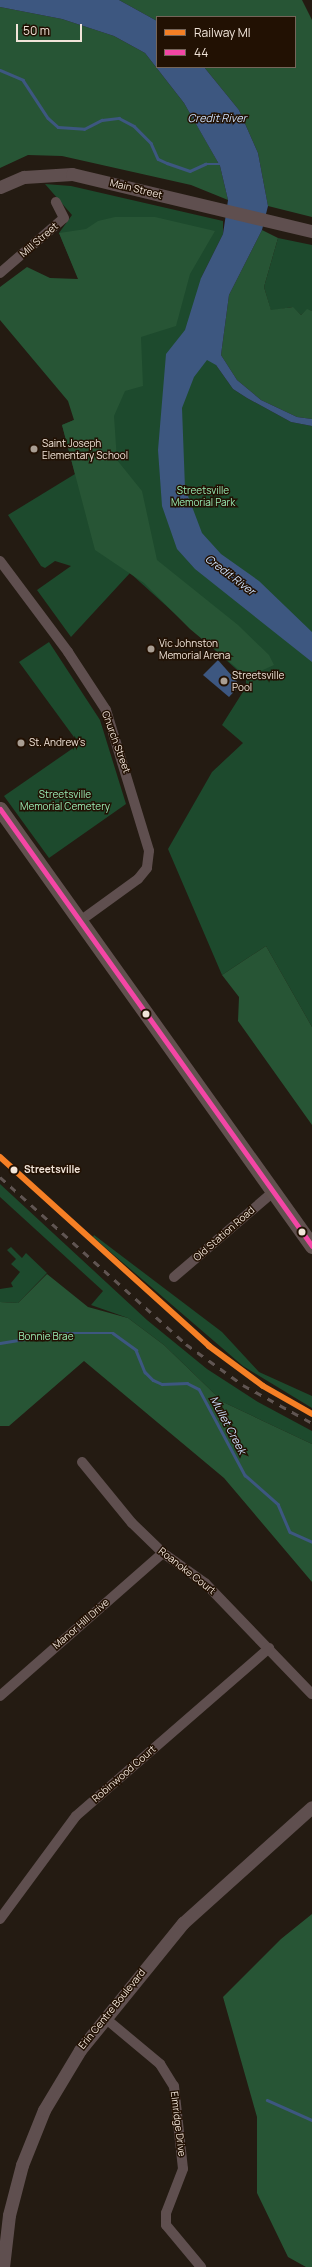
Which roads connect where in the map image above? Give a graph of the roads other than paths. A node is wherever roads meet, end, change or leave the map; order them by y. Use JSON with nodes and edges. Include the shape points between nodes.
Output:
{"nodes":[{"id":1,"x":2,"y":183,"type":"edge"},
{"id":2,"x":56,"y":202,"type":"dead end"},
{"id":3,"x":312,"y":231,"type":"edge"},
{"id":4,"x":0,"y":273,"type":"edge"},
{"id":5,"x":0,"y":561,"type":"edge"},
{"id":6,"x":0,"y":809,"type":"edge"},
{"id":7,"x":80,"y":921,"type":"junction"},
{"id":8,"x":273,"y":1192,"type":"junction"},
{"id":9,"x":312,"y":1246,"type":"edge"},
{"id":10,"x":174,"y":1277,"type":"dead end"},
{"id":11,"x":82,"y":1462,"type":"dead end"},
{"id":12,"x":163,"y":1552,"type":"junction"},
{"id":13,"x":269,"y":1648,"type":"junction"},
{"id":14,"x":312,"y":1694,"type":"edge"},
{"id":15,"x":0,"y":1696,"type":"edge"},
{"id":16,"x":312,"y":1807,"type":"edge"},
{"id":17,"x":1,"y":1916,"type":"edge"},
{"id":18,"x":105,"y":2018,"type":"junction"},
{"id":19,"x":3,"y":2267,"type":"edge"},
{"id":20,"x":201,"y":2267,"type":"edge"}],
"edges":[{"from":1,"to":3,"type":"street","name":"Main Street","via":[[37,175],[72,174]]},
{"from":2,"to":4,"type":"street","name":"Mill Street","via":[[64,218]]},
{"from":5,"to":7,"type":"street","name":"Church Street","via":[[68,652],[106,710],[149,851],[146,868],[138,880]]},
{"from":6,"to":7,"type":"main road"},
{"from":7,"to":8,"type":"main road"},
{"from":8,"to":9,"type":"main road"},
{"from":8,"to":10,"type":"street","name":"Old Station Road"},
{"from":11,"to":12,"type":"street","name":"Roanoke Court","via":[[132,1523]]},
{"from":12,"to":13,"type":"street","name":"Roanoke Court","via":[[205,1583]]},
{"from":12,"to":15,"type":"street","name":"Manor Hill Drive"},
{"from":13,"to":14,"type":"street","name":"Roanoke Court"},
{"from":13,"to":17,"type":"street","name":"Robinwood Court","via":[[76,1816]]},
{"from":16,"to":18,"type":"street","name":"Erin Centre Boulevard","via":[[208,1897]]},
{"from":18,"to":19,"type":"street","name":"Erin Centre Boulevard","via":[[66,2070],[31,2140],[15,2188]]},
{"from":18,"to":20,"type":"street","name":"Elmridge Drive","via":[[160,2064],[174,2086],[184,2169],[166,2213],[166,2225]]}]}
